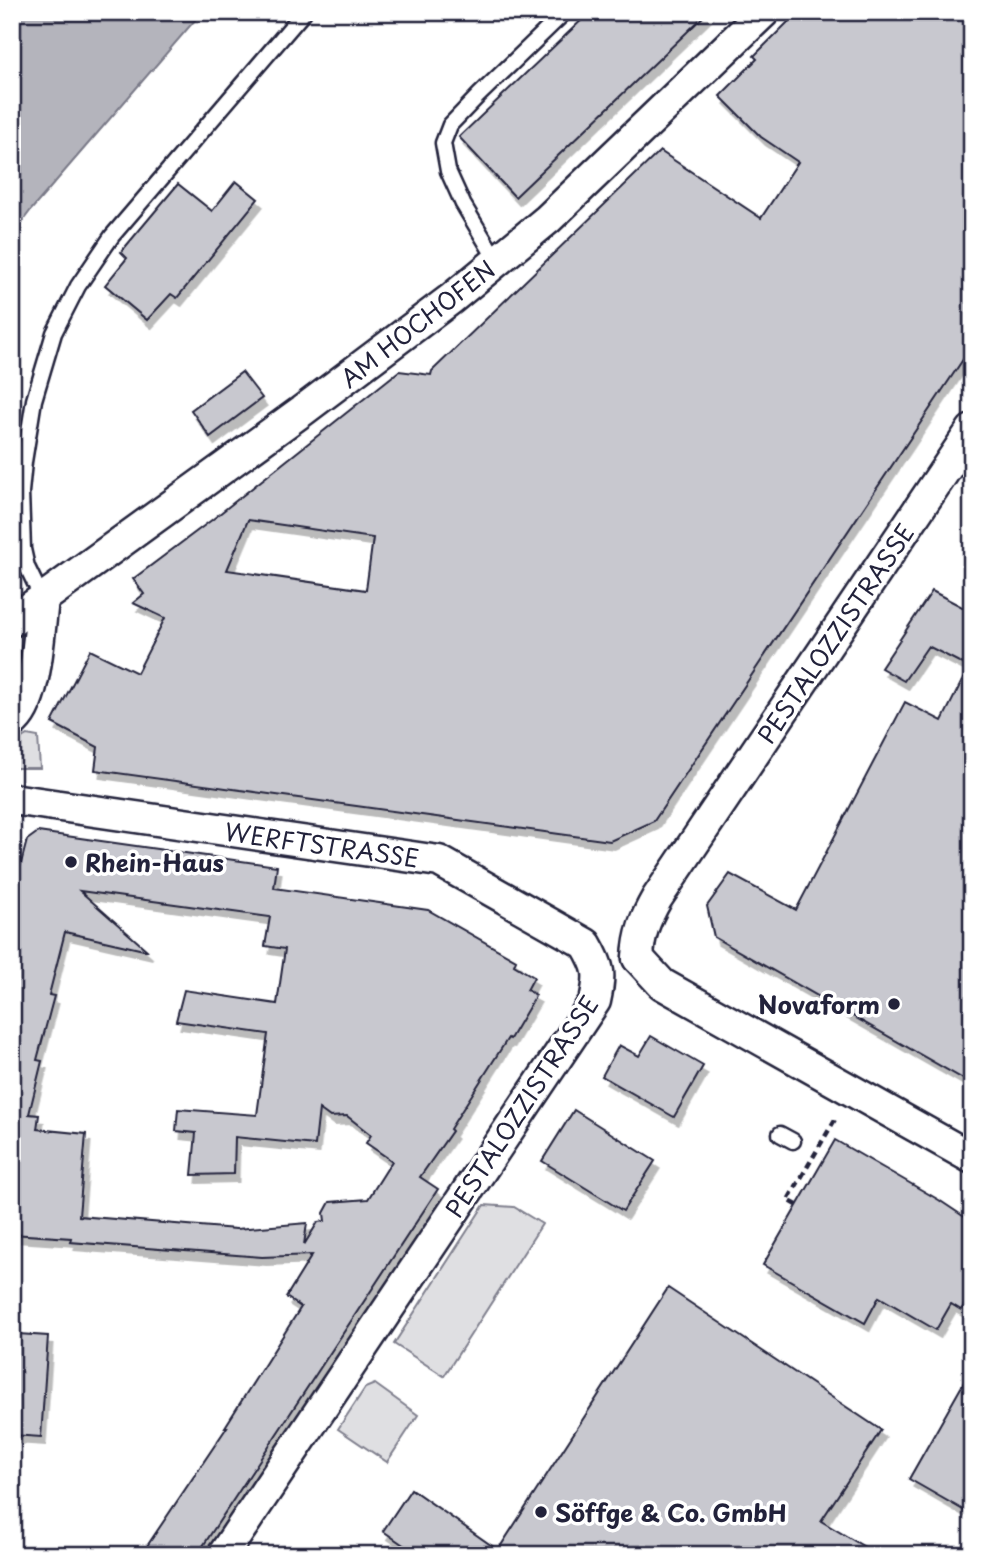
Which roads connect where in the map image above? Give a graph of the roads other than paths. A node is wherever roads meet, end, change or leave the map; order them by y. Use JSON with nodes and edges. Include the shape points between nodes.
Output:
{"nodes":[{"id":1,"x":304,"y":12,"type":"edge"},
{"id":2,"x":565,"y":12,"type":"edge"},
{"id":3,"x":764,"y":12,"type":"edge"},
{"id":4,"x":497,"y":261,"type":"junction"},
{"id":5,"x":972,"y":430,"type":"edge"},
{"id":6,"x":963,"y":459,"type":"edge"},
{"id":7,"x":43,"y":600,"type":"junction"},
{"id":8,"x":12,"y":621,"type":"edge"},
{"id":9,"x":12,"y":722,"type":"edge"},
{"id":10,"x":12,"y":799,"type":"edge"},
{"id":11,"x":638,"y":958,"type":"junction"},
{"id":12,"x":599,"y":966,"type":"junction"},
{"id":13,"x":972,"y":1158,"type":"edge"},
{"id":14,"x":223,"y":1555,"type":"edge"}],
"edges":[{"from":1,"to":7,"type":"lane","via":[[112,236],[78,286],[54,333],[34,400],[22,492],[23,549]]},
{"from":2,"to":4,"type":"lane","via":[[450,125],[443,144],[448,171],[463,204]]},
{"from":3,"to":4,"type":"street","name":"AM HOCHOFEN","via":[[558,209]]},
{"from":4,"to":7,"type":"street","name":"AM HOCHOFEN","via":[[302,411]]},
{"from":5,"to":6,"type":"street","name":"PESTALOZZISTRASSE"},
{"from":6,"to":11,"type":"street","name":"PESTALOZZISTRASSE","via":[[657,898],[642,924]]},
{"from":7,"to":8,"type":"street","name":"AM HOCHOFEN"},
{"from":7,"to":9,"type":"street","via":[[27,702]]},
{"from":10,"to":12,"type":"street","name":"WERFTSTRASSE","via":[[439,861],[586,944]]},
{"from":11,"to":12,"type":"street","name":"PESTALOZZISTRASSE"},
{"from":11,"to":13,"type":"street","via":[[662,984]]},
{"from":12,"to":14,"type":"street","name":"PESTALOZZISTRASSE","via":[[594,1001]]}]}
